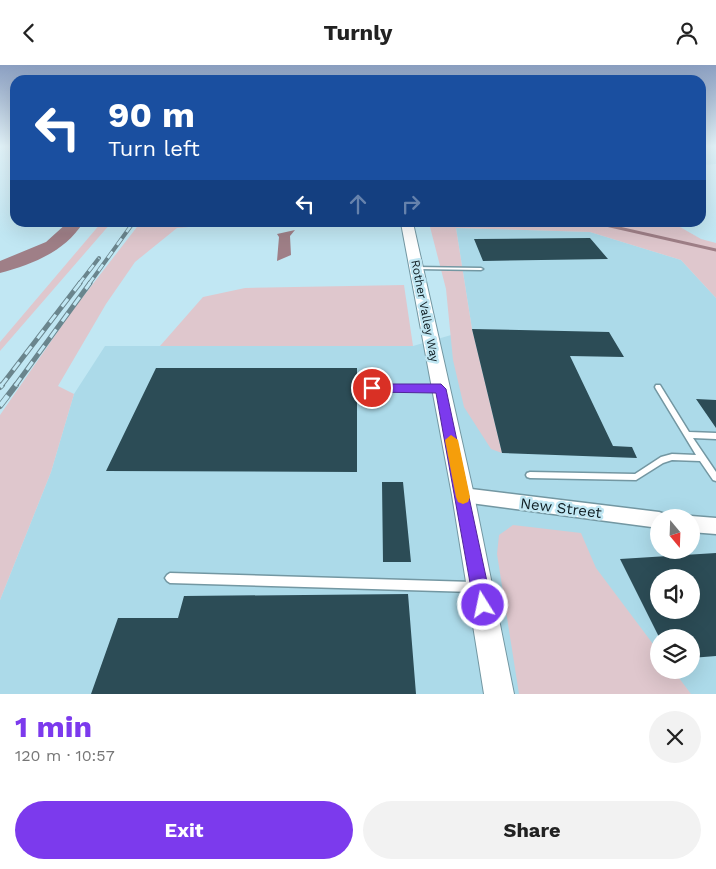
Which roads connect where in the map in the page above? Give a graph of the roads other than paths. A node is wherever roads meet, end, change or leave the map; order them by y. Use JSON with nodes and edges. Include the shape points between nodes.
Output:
{"nodes":[{"id":1,"x":409,"y":227,"type":"edge"},
{"id":2,"x":418,"y":268,"type":"junction"},
{"id":3,"x":481,"y":269,"type":"dead end"},
{"id":4,"x":658,"y":387,"type":"dead end"},
{"id":5,"x":372,"y":388,"type":"dead end"},
{"id":6,"x":441,"y":389,"type":"junction"},
{"id":7,"x":687,"y":435,"type":"junction"},
{"id":8,"x":716,"y":436,"type":"edge"},
{"id":9,"x":702,"y":458,"type":"junction"},
{"id":10,"x":530,"y":475,"type":"dead end"},
{"id":11,"x":716,"y":478,"type":"edge"},
{"id":12,"x":463,"y":495,"type":"junction"},
{"id":13,"x":650,"y":519,"type":"edge"},
{"id":14,"x":700,"y":525,"type":"edge"},
{"id":15,"x":716,"y":526,"type":"edge"},
{"id":16,"x":170,"y":578,"type":"dead end"},
{"id":17,"x":480,"y":587,"type":"junction"},
{"id":18,"x":499,"y":694,"type":"edge"}],
"edges":[{"from":1,"to":2,"type":"street","name":"Rother Valley Way"},
{"from":2,"to":3,"type":"lane"},
{"from":2,"to":6,"type":"street","name":"Rother Valley Way"},
{"from":4,"to":7,"type":"lane"},
{"from":5,"to":6,"type":"lane"},
{"from":6,"to":12,"type":"street","name":"Rother Valley Way"},
{"from":7,"to":8,"type":"lane"},
{"from":7,"to":9,"type":"lane"},
{"from":9,"to":10,"type":"lane","via":[[661,459],[636,477]]},
{"from":9,"to":11,"type":"lane"},
{"from":12,"to":13,"type":"street","name":"New Street"},
{"from":12,"to":17,"type":"street","name":"Rother Valley Way"},
{"from":14,"to":15,"type":"street"},
{"from":16,"to":17,"type":"lane"},
{"from":17,"to":18,"type":"street","name":"Rother Valley Way"}]}
